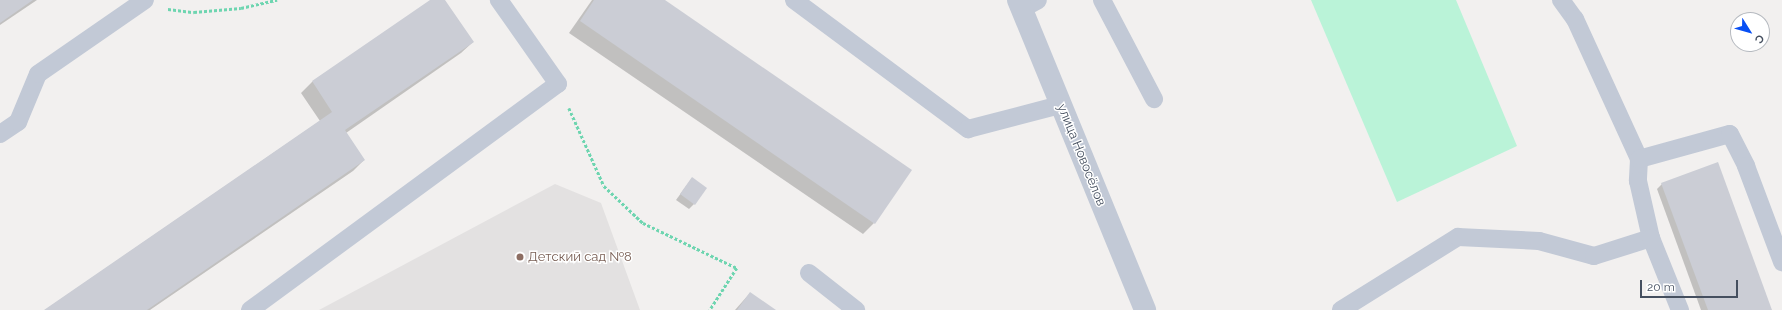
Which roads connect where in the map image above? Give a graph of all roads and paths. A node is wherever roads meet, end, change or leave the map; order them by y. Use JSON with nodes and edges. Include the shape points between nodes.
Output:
{"nodes":[{"id":1,"x":277,"y":0,"type":"edge"},
{"id":2,"x":499,"y":0,"type":"edge"},
{"id":3,"x":794,"y":0,"type":"edge"},
{"id":4,"x":1102,"y":0,"type":"edge"},
{"id":5,"x":1561,"y":0,"type":"edge"},
{"id":6,"x":141,"y":2,"type":"edge"},
{"id":7,"x":1026,"y":3,"type":"edge"},
{"id":8,"x":558,"y":84,"type":"junction"},
{"id":9,"x":1154,"y":100,"type":"dead end"},
{"id":10,"x":1060,"y":105,"type":"junction"},
{"id":11,"x":0,"y":134,"type":"edge"},
{"id":12,"x":1639,"y":159,"type":"junction"},
{"id":13,"x":1650,"y":238,"type":"junction"},
{"id":14,"x":1782,"y":262,"type":"edge"},
{"id":15,"x":809,"y":273,"type":"dead end"},
{"id":16,"x":250,"y":310,"type":"edge"},
{"id":17,"x":710,"y":310,"type":"edge"},
{"id":18,"x":856,"y":310,"type":"edge"},
{"id":19,"x":1145,"y":310,"type":"edge"},
{"id":20,"x":1341,"y":310,"type":"edge"},
{"id":21,"x":1680,"y":310,"type":"edge"}],
"edges":[{"from":1,"to":6,"type":"path","via":[[241,8],[194,12]]},
{"from":2,"to":8,"type":"lane"},
{"from":3,"to":10,"type":"lane","via":[[968,128]]},
{"from":4,"to":9,"type":"lane"},
{"from":5,"to":12,"type":"lane","via":[[1575,19]]},
{"from":6,"to":11,"type":"lane","via":[[38,74],[18,122]]},
{"from":7,"to":10,"type":"street","name":"улица Новосёлов"},
{"from":8,"to":16,"type":"lane"},
{"from":8,"to":17,"type":"path","via":[[604,186],[643,223],[737,268]]},
{"from":10,"to":19,"type":"street","name":"улица Новосёлов"},
{"from":12,"to":13,"type":"lane","via":[[1638,181]]},
{"from":12,"to":14,"type":"lane","via":[[1730,134],[1746,166]]},
{"from":13,"to":20,"type":"lane","via":[[1594,256],[1539,241],[1458,237]]},
{"from":13,"to":21,"type":"lane"},
{"from":15,"to":18,"type":"lane"}]}
